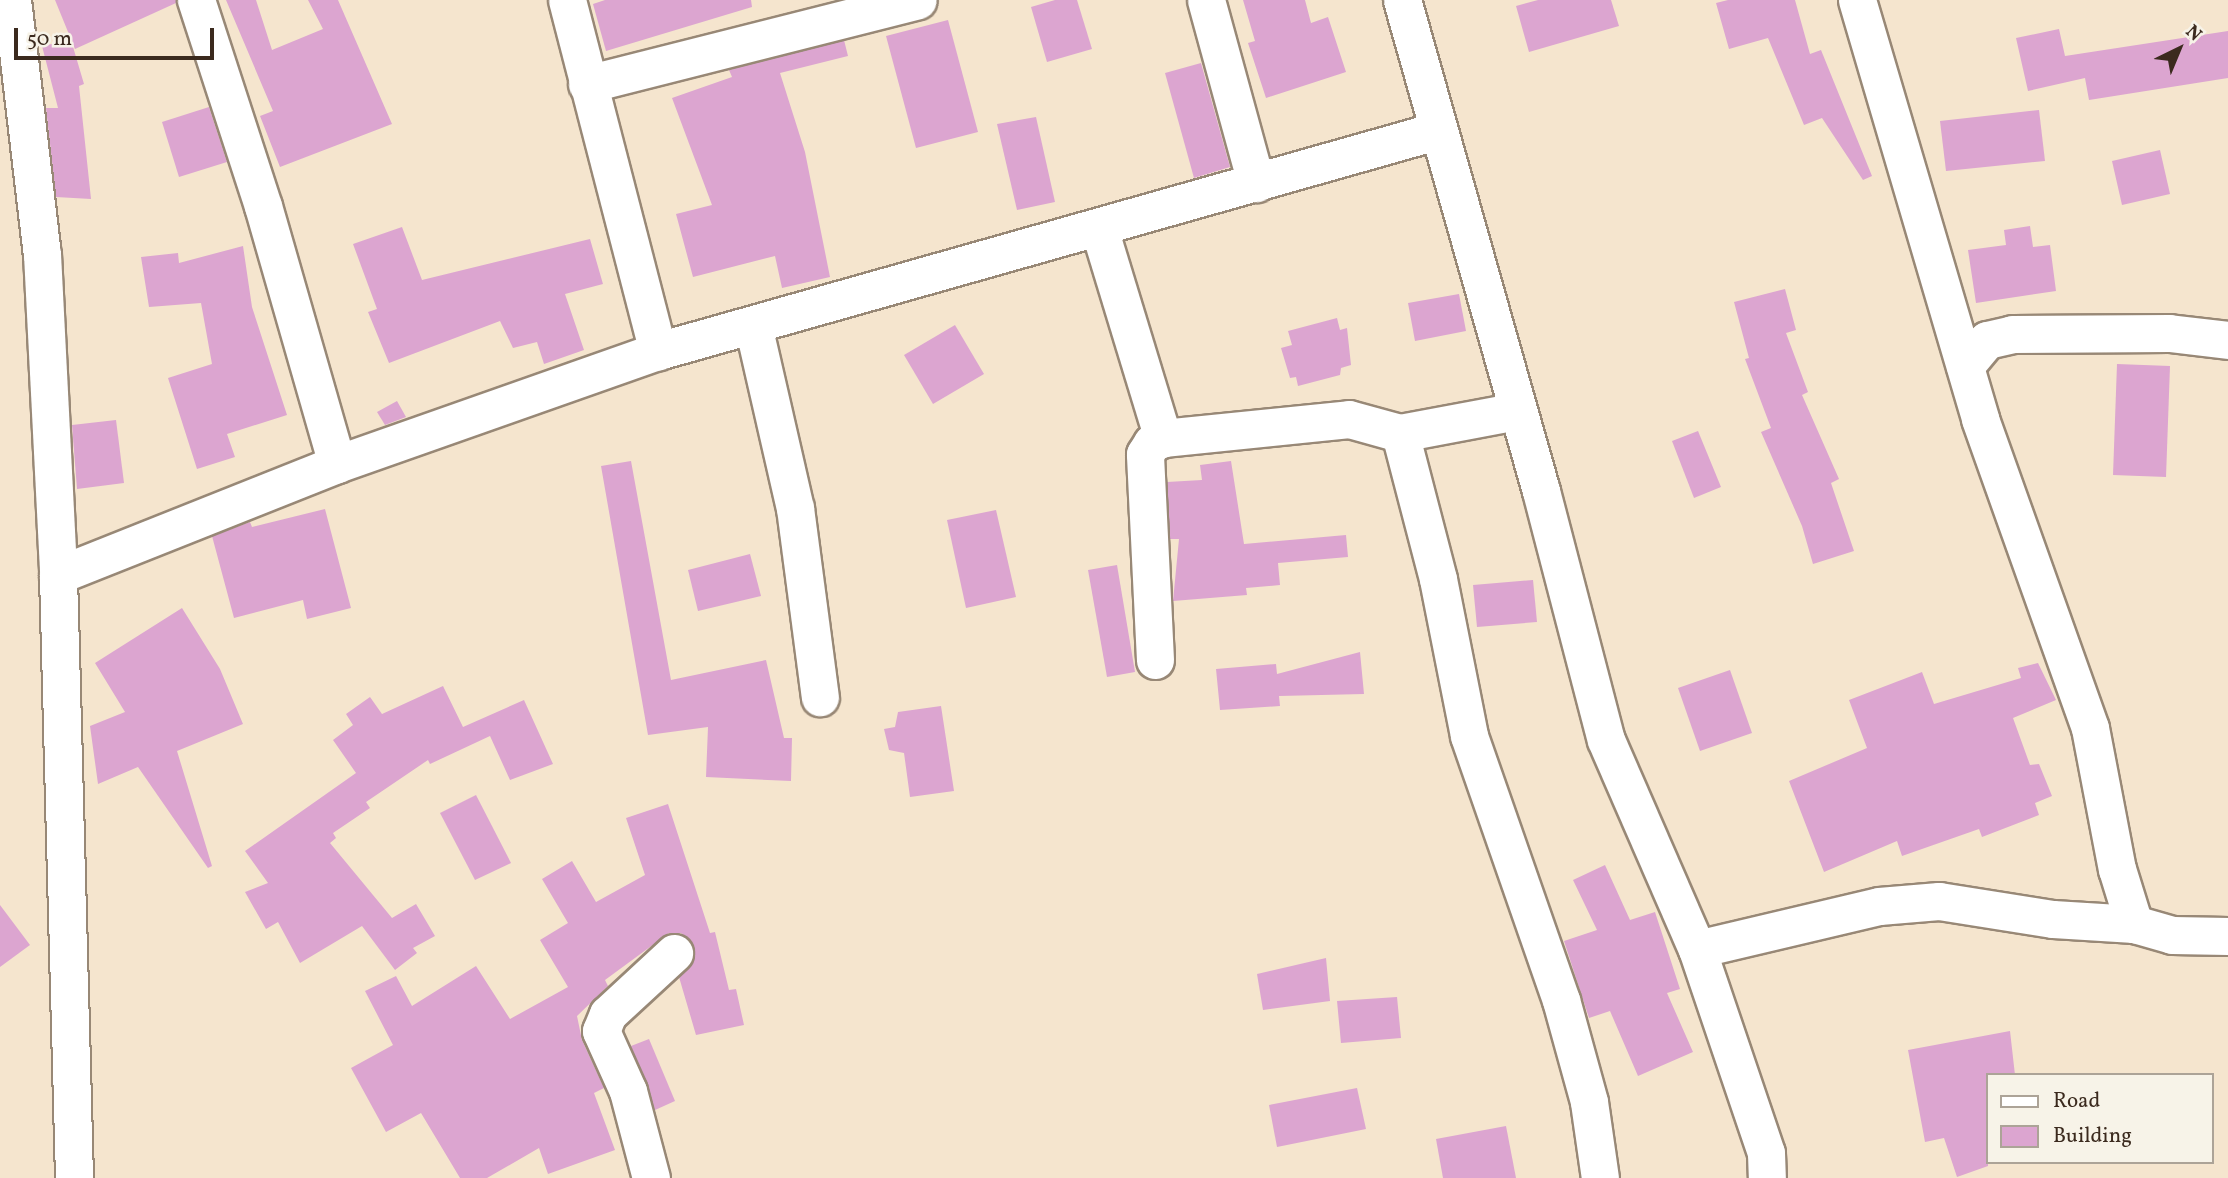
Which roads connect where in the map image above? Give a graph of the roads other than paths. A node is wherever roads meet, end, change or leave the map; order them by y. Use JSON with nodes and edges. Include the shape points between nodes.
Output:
{"nodes":[{"id":1,"x":12,"y":0,"type":"edge"},
{"id":2,"x":195,"y":0,"type":"edge"},
{"id":3,"x":567,"y":0,"type":"edge"},
{"id":4,"x":918,"y":0,"type":"edge"},
{"id":5,"x":1206,"y":0,"type":"edge"},
{"id":6,"x":1402,"y":0,"type":"edge"},
{"id":7,"x":1857,"y":0,"type":"edge"},
{"id":8,"x":587,"y":84,"type":"junction"},
{"id":9,"x":1436,"y":131,"type":"junction"},
{"id":10,"x":1256,"y":183,"type":"junction"},
{"id":11,"x":1099,"y":228,"type":"junction"},
{"id":12,"x":753,"y":325,"type":"junction"},
{"id":13,"x":2228,"y":340,"type":"edge"},
{"id":14,"x":658,"y":351,"type":"junction"},
{"id":15,"x":1965,"y":366,"type":"junction"},
{"id":16,"x":1518,"y":411,"type":"junction"},
{"id":17,"x":1400,"y":433,"type":"junction"},
{"id":18,"x":1163,"y":438,"type":"junction"},
{"id":19,"x":337,"y":464,"type":"junction"},
{"id":20,"x":58,"y":575,"type":"junction"},
{"id":21,"x":1155,"y":660,"type":"dead end"},
{"id":22,"x":820,"y":697,"type":"dead end"},
{"id":23,"x":2134,"y":923,"type":"junction"},
{"id":24,"x":2228,"y":936,"type":"edge"},
{"id":25,"x":1697,"y":949,"type":"junction"},
{"id":26,"x":674,"y":953,"type":"dead end"},
{"id":27,"x":74,"y":1178,"type":"edge"},
{"id":28,"x":651,"y":1178,"type":"edge"},
{"id":29,"x":1600,"y":1178,"type":"edge"},
{"id":30,"x":1767,"y":1178,"type":"edge"}],
"edges":[{"from":1,"to":20,"type":"street","via":[[42,254]]},
{"from":2,"to":19,"type":"street","via":[[263,205]]},
{"from":3,"to":8,"type":"street"},
{"from":4,"to":8,"type":"street"},
{"from":5,"to":10,"type":"street"},
{"from":6,"to":9,"type":"street"},
{"from":7,"to":15,"type":"street"},
{"from":8,"to":14,"type":"street"},
{"from":9,"to":10,"type":"street"},
{"from":9,"to":16,"type":"street"},
{"from":10,"to":11,"type":"street"},
{"from":11,"to":12,"type":"street"},
{"from":11,"to":18,"type":"street"},
{"from":12,"to":14,"type":"street"},
{"from":12,"to":22,"type":"street","via":[[795,508]]},
{"from":13,"to":15,"type":"street","via":[[2169,333],[2012,334],[1987,340]]},
{"from":14,"to":19,"type":"street"},
{"from":15,"to":23,"type":"street","via":[[2090,728],[2117,869]]},
{"from":16,"to":17,"type":"street"},
{"from":16,"to":25,"type":"street","via":[[1606,740]]},
{"from":17,"to":18,"type":"street","via":[[1349,419]]},
{"from":17,"to":29,"type":"street","via":[[1438,579],[1469,736],[1560,1000],[1589,1102]]},
{"from":18,"to":21,"type":"street","via":[[1152,443],[1145,454]]},
{"from":19,"to":20,"type":"street"},
{"from":20,"to":27,"type":"street"},
{"from":23,"to":24,"type":"street","via":[[2172,935]]},
{"from":23,"to":25,"type":"street","via":[[2053,919],[1939,901],[1879,906]]},
{"from":25,"to":30,"type":"street","via":[[1766,1153]]},
{"from":26,"to":28,"type":"street","via":[[608,1014],[601,1031],[628,1091]]}]}
